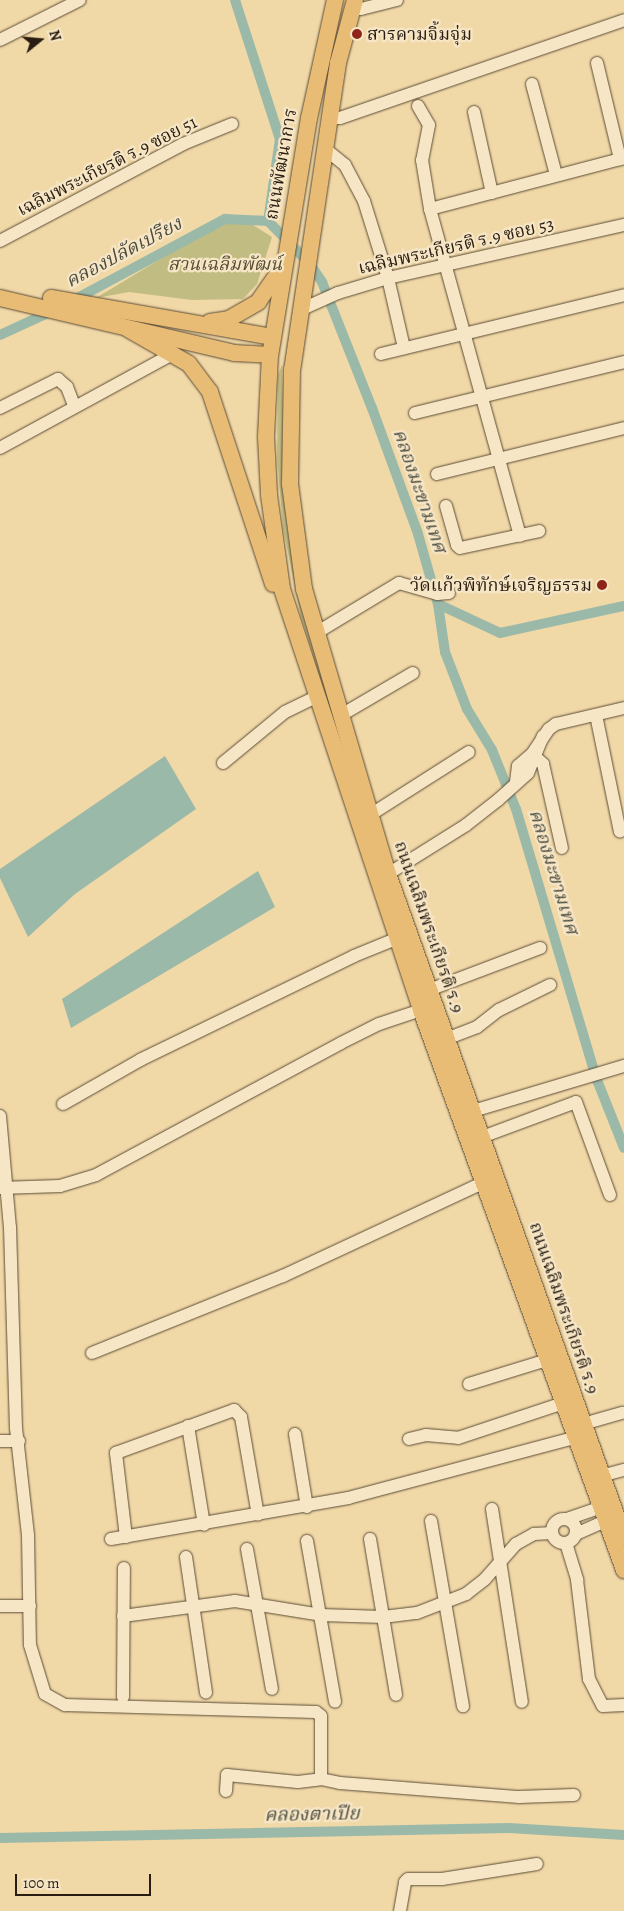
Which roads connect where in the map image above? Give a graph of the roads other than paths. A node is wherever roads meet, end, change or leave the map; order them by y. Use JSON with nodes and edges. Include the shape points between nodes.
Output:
{"nodes":[{"id":1,"x":80,"y":0,"type":"edge"},
{"id":2,"x":335,"y":0,"type":"edge"},
{"id":3,"x":397,"y":0,"type":"edge"},
{"id":4,"x":353,"y":4,"type":"edge"},
{"id":5,"x":624,"y":20,"type":"edge"},
{"id":6,"x":0,"y":40,"type":"edge"},
{"id":7,"x":597,"y":63,"type":"dead end"},
{"id":8,"x":532,"y":84,"type":"dead end"},
{"id":9,"x":418,"y":106,"type":"dead end"},
{"id":10,"x":474,"y":112,"type":"dead end"},
{"id":11,"x":329,"y":117,"type":"junction"},
{"id":12,"x":232,"y":124,"type":"dead end"},
{"id":13,"x":324,"y":148,"type":"junction"},
{"id":14,"x":622,"y":159,"type":"edge"},
{"id":15,"x":556,"y":175,"type":"junction"},
{"id":16,"x":492,"y":193,"type":"junction"},
{"id":17,"x":430,"y":209,"type":"junction"},
{"id":18,"x":624,"y":225,"type":"edge"},
{"id":19,"x":0,"y":241,"type":"edge"},
{"id":20,"x":284,"y":258,"type":"junction"},
{"id":21,"x":445,"y":265,"type":"junction"},
{"id":22,"x":388,"y":278,"type":"junction"},
{"id":23,"x":0,"y":287,"type":"edge"},
{"id":24,"x":624,"y":295,"type":"edge"},
{"id":25,"x":0,"y":298,"type":"edge"},
{"id":26,"x":30,"y":300,"type":"junction"},
{"id":27,"x":300,"y":310,"type":"junction"},
{"id":28,"x":203,"y":324,"type":"junction"},
{"id":29,"x":128,"y":329,"type":"junction"},
{"id":30,"x":463,"y":333,"type":"junction"},
{"id":31,"x":274,"y":346,"type":"junction"},
{"id":32,"x":404,"y":348,"type":"junction"},
{"id":33,"x":174,"y":353,"type":"junction"},
{"id":34,"x":382,"y":354,"type":"dead end"},
{"id":35,"x":624,"y":362,"type":"edge"},
{"id":36,"x":292,"y":369,"type":"junction"},
{"id":37,"x":481,"y":396,"type":"junction"},
{"id":38,"x":74,"y":405,"type":"junction"},
{"id":39,"x":0,"y":408,"type":"edge"},
{"id":40,"x":415,"y":413,"type":"dead end"},
{"id":41,"x":624,"y":428,"type":"edge"},
{"id":42,"x":0,"y":448,"type":"edge"},
{"id":43,"x":499,"y":457,"type":"junction"},
{"id":44,"x":437,"y":474,"type":"dead end"},
{"id":45,"x":446,"y":506,"type":"dead end"},
{"id":46,"x":539,"y":531,"type":"dead end"},
{"id":47,"x":520,"y":536,"type":"junction"},
{"id":48,"x":449,"y":593,"type":"dead end"},
{"id":49,"x":292,"y":626,"type":"junction"},
{"id":50,"x":316,"y":633,"type":"junction"},
{"id":51,"x":413,"y":673,"type":"dead end"},
{"id":52,"x":316,"y":698,"type":"junction"},
{"id":53,"x":624,"y":708,"type":"edge"},
{"id":54,"x":343,"y":714,"type":"junction"},
{"id":55,"x":596,"y":715,"type":"junction"},
{"id":56,"x":470,"y":752,"type":"dead end"},
{"id":57,"x":535,"y":755,"type":"junction"},
{"id":58,"x":223,"y":763,"type":"dead end"},
{"id":59,"x":370,"y":815,"type":"junction"},
{"id":60,"x":620,"y":832,"type":"dead end"},
{"id":61,"x":562,"y":848,"type":"dead end"},
{"id":62,"x":388,"y":874,"type":"junction"},
{"id":63,"x":398,"y":938,"type":"junction"},
{"id":64,"x":540,"y":948,"type":"dead end"},
{"id":65,"x":550,"y":985,"type":"dead end"},
{"id":66,"x":428,"y":1002,"type":"junction"},
{"id":67,"x":446,"y":1039,"type":"junction"},
{"id":68,"x":624,"y":1066,"type":"edge"},
{"id":69,"x":63,"y":1104,"type":"dead end"},
{"id":70,"x":473,"y":1111,"type":"junction"},
{"id":71,"x":0,"y":1116,"type":"edge"},
{"id":72,"x":482,"y":1137,"type":"junction"},
{"id":73,"x":485,"y":1182,"type":"junction"},
{"id":74,"x":2,"y":1188,"type":"edge"},
{"id":75,"x":610,"y":1195,"type":"dead end"},
{"id":76,"x":0,"y":1313,"type":"edge"},
{"id":77,"x":13,"y":1313,"type":"junction"},
{"id":78,"x":92,"y":1353,"type":"dead end"},
{"id":79,"x":547,"y":1360,"type":"junction"},
{"id":80,"x":469,"y":1384,"type":"dead end"},
{"id":81,"x":563,"y":1403,"type":"junction"},
{"id":82,"x":622,"y":1413,"type":"dead end"},
{"id":83,"x":188,"y":1426,"type":"junction"},
{"id":84,"x":578,"y":1431,"type":"junction"},
{"id":85,"x":295,"y":1434,"type":"dead end"},
{"id":86,"x":409,"y":1440,"type":"dead end"},
{"id":87,"x":0,"y":1441,"type":"edge"},
{"id":88,"x":19,"y":1441,"type":"junction"},
{"id":89,"x":624,"y":1470,"type":"edge"},
{"id":90,"x":601,"y":1476,"type":"junction"},
{"id":91,"x":307,"y":1507,"type":"junction"},
{"id":92,"x":492,"y":1509,"type":"dead end"},
{"id":93,"x":608,"y":1512,"type":"junction"},
{"id":94,"x":258,"y":1515,"type":"junction"},
{"id":95,"x":567,"y":1519,"type":"junction"},
{"id":96,"x":431,"y":1521,"type":"dead end"},
{"id":97,"x":204,"y":1525,"type":"junction"},
{"id":98,"x":552,"y":1533,"type":"junction"},
{"id":99,"x":576,"y":1534,"type":"junction"},
{"id":100,"x":126,"y":1537,"type":"junction"},
{"id":101,"x":624,"y":1537,"type":"edge"},
{"id":102,"x":111,"y":1539,"type":"dead end"},
{"id":103,"x":370,"y":1539,"type":"dead end"},
{"id":104,"x":308,"y":1541,"type":"dead end"},
{"id":105,"x":566,"y":1543,"type":"junction"},
{"id":106,"x":247,"y":1549,"type":"dead end"},
{"id":107,"x":186,"y":1557,"type":"dead end"},
{"id":108,"x":500,"y":1562,"type":"junction"},
{"id":109,"x":124,"y":1568,"type":"dead end"},
{"id":110,"x":624,"y":1570,"type":"edge"},
{"id":111,"x":257,"y":1604,"type":"junction"},
{"id":112,"x":195,"y":1605,"type":"junction"},
{"id":113,"x":445,"y":1605,"type":"junction"},
{"id":114,"x":0,"y":1606,"type":"edge"},
{"id":115,"x":30,"y":1606,"type":"junction"},
{"id":116,"x":321,"y":1615,"type":"junction"},
{"id":117,"x":123,"y":1616,"type":"junction"},
{"id":118,"x":383,"y":1617,"type":"junction"},
{"id":119,"x":272,"y":1689,"type":"dead end"},
{"id":120,"x":206,"y":1694,"type":"dead end"},
{"id":121,"x":396,"y":1695,"type":"dead end"},
{"id":122,"x":123,"y":1697,"type":"dead end"},
{"id":123,"x":335,"y":1702,"type":"dead end"},
{"id":124,"x":522,"y":1702,"type":"dead end"},
{"id":125,"x":624,"y":1705,"type":"edge"},
{"id":126,"x":463,"y":1706,"type":"dead end"},
{"id":127,"x":322,"y":1779,"type":"junction"},
{"id":128,"x":226,"y":1791,"type":"dead end"},
{"id":129,"x":574,"y":1796,"type":"dead end"},
{"id":130,"x":537,"y":1864,"type":"dead end"},
{"id":131,"x":400,"y":1911,"type":"edge"}],
"edges":[{"from":1,"to":6,"type":"street"},
{"from":2,"to":20,"type":"main road","name":"ถนนพัฒนาการ"},
{"from":3,"to":4,"type":"street","via":[[361,9]]},
{"from":4,"to":11,"type":"main road","via":[[338,62]]},
{"from":5,"to":11,"type":"street","via":[[340,118]]},
{"from":7,"to":14,"type":"street"},
{"from":8,"to":15,"type":"street"},
{"from":9,"to":17,"type":"street","via":[[428,125],[422,160]]},
{"from":10,"to":16,"type":"street"},
{"from":11,"to":13,"type":"main road"},
{"from":12,"to":19,"type":"street","name":"เฉลิมพระเกียรติ ร.9 ซอย 51","via":[[183,144]]},
{"from":13,"to":22,"type":"street","via":[[345,165],[354,180]]},
{"from":13,"to":27,"type":"main road"},
{"from":14,"to":15,"type":"street"},
{"from":15,"to":16,"type":"street"},
{"from":16,"to":17,"type":"street"},
{"from":17,"to":21,"type":"street"},
{"from":18,"to":21,"type":"street","name":"เฉลิมพระเกียรติ ร.9 ซอย 53"},
{"from":20,"to":28,"type":"main road","via":[[258,302],[229,319]]},
{"from":20,"to":31,"type":"main road","name":"ถนนพัฒนาการ"},
{"from":21,"to":22,"type":"street","name":"เฉลิมพระเกียรติ ร.9 ซอย 53"},
{"from":21,"to":30,"type":"street"},
{"from":22,"to":27,"type":"street","name":"เฉลิมพระเกียรติ ร.9 ซอย 53","via":[[338,293]]},
{"from":22,"to":32,"type":"street"},
{"from":23,"to":26,"type":"main road"},
{"from":24,"to":30,"type":"street"},
{"from":25,"to":26,"type":"main road"},
{"from":26,"to":28,"type":"main road"},
{"from":26,"to":29,"type":"main road"},
{"from":27,"to":31,"type":"main road"},
{"from":27,"to":36,"type":"main road","name":"ถนนเฉลิมพระเกียรติ ร.9"},
{"from":28,"to":31,"type":"main road"},
{"from":29,"to":31,"type":"main road","via":[[250,356]]},
{"from":29,"to":33,"type":"main road"},
{"from":30,"to":32,"type":"street"},
{"from":30,"to":37,"type":"street"},
{"from":31,"to":36,"type":"main road"},
{"from":31,"to":49,"type":"main road","name":"ถนนเฉลิมพระเกียรติ ร.9","via":[[266,437],[269,495],[282,589]]},
{"from":32,"to":34,"type":"street"},
{"from":33,"to":38,"type":"street"},
{"from":33,"to":49,"type":"main road","via":[[198,373],[210,392],[250,520],[277,595]]},
{"from":35,"to":37,"type":"street"},
{"from":36,"to":50,"type":"main road","name":"ถนนเฉลิมพระเกียรติ ร.9","via":[[289,427],[294,527]]},
{"from":37,"to":40,"type":"street"},
{"from":37,"to":43,"type":"street"},
{"from":38,"to":39,"type":"street","via":[[67,387],[58,379]]},
{"from":38,"to":42,"type":"street"},
{"from":41,"to":43,"type":"street"},
{"from":43,"to":44,"type":"street"},
{"from":43,"to":47,"type":"street"},
{"from":45,"to":47,"type":"street","via":[[460,548]]},
{"from":46,"to":47,"type":"street"},
{"from":48,"to":50,"type":"street","via":[[437,594],[399,583]]},
{"from":49,"to":52,"type":"main road","name":"ถนนเฉลิมพระเกียรติ ร.9"},
{"from":50,"to":54,"type":"main road","name":"ถนนเฉลิมพระเกียรติ ร.9"},
{"from":51,"to":54,"type":"street"},
{"from":52,"to":58,"type":"street","via":[[285,712]]},
{"from":52,"to":63,"type":"main road","name":"ถนนเฉลิมพระเกียรติ ร.9"},
{"from":53,"to":55,"type":"street"},
{"from":54,"to":59,"type":"main road","name":"ถนนเฉลิมพระเกียรติ ร.9"},
{"from":55,"to":57,"type":"street","via":[[556,724],[543,736]]},
{"from":55,"to":60,"type":"street"},
{"from":56,"to":59,"type":"street"},
{"from":57,"to":61,"type":"street","via":[[543,764]]},
{"from":57,"to":62,"type":"street","via":[[528,773],[498,800],[466,825]]},
{"from":59,"to":62,"type":"main road","name":"ถนนเฉลิมพระเกียรติ ร.9"},
{"from":62,"to":66,"type":"main road","name":"ถนนเฉลิมพระเกียรติ ร.9"},
{"from":63,"to":66,"type":"main road","name":"ถนนเฉลิมพระเกียรติ ร.9"},
{"from":63,"to":69,"type":"street","via":[[354,956],[140,1060]]},
{"from":64,"to":66,"type":"street"},
{"from":65,"to":67,"type":"street","via":[[499,1010],[477,1027]]},
{"from":66,"to":67,"type":"main road","name":"ถนนเฉลิมพระเกียรติ ร.9"},
{"from":66,"to":73,"type":"main road","name":"ถนนเฉลิมพระเกียรติ ร.9"},
{"from":66,"to":74,"type":"street","via":[[341,1043],[96,1175],[60,1186]]},
{"from":67,"to":70,"type":"main road","name":"ถนนเฉลิมพระเกียรติ ร.9"},
{"from":68,"to":70,"type":"street"},
{"from":70,"to":72,"type":"main road","name":"ถนนเฉลิมพระเกียรติ ร.9"},
{"from":71,"to":74,"type":"street"},
{"from":72,"to":75,"type":"street","via":[[576,1102]]},
{"from":72,"to":84,"type":"main road","name":"ถนนเฉลิมพระเกียรติ ร.9"},
{"from":73,"to":78,"type":"street","via":[[292,1272]]},
{"from":73,"to":79,"type":"main road","name":"ถนนเฉลิมพระเกียรติ ร.9"},
{"from":74,"to":77,"type":"street","via":[[10,1227]]},
{"from":76,"to":77,"type":"street"},
{"from":77,"to":88,"type":"street"},
{"from":79,"to":80,"type":"street"},
{"from":79,"to":81,"type":"main road","name":"ถนนเฉลิมพระเกียรติ ร.9"},
{"from":81,"to":84,"type":"main road","name":"ถนนเฉลิมพระเกียรติ ร.9"},
{"from":81,"to":86,"type":"street","via":[[458,1438],[426,1435]]},
{"from":82,"to":84,"type":"street"},
{"from":83,"to":94,"type":"street","via":[[234,1410],[240,1414]]},
{"from":83,"to":97,"type":"street"},
{"from":83,"to":100,"type":"street","via":[[116,1453]]},
{"from":84,"to":90,"type":"main road","name":"ถนนเฉลิมพระเกียรติ ร.9"},
{"from":84,"to":91,"type":"street"},
{"from":84,"to":93,"type":"main road","name":"ถนนเฉลิมพระเกียรติ ร.9"},
{"from":85,"to":91,"type":"street"},
{"from":87,"to":88,"type":"street"},
{"from":88,"to":115,"type":"street","via":[[28,1536]]},
{"from":89,"to":90,"type":"street"},
{"from":90,"to":93,"type":"main road","name":"ถนนเฉลิมพระเกียรติ ร.9"},
{"from":91,"to":94,"type":"street"},
{"from":92,"to":108,"type":"street"},
{"from":93,"to":95,"type":"street"},
{"from":93,"to":99,"type":"street"},
{"from":93,"to":101,"type":"main road","name":"ถนนเฉลิมพระเกียรติ ร.9"},
{"from":93,"to":110,"type":"main road","name":"ถนนเฉลิมพระเกียรติ ร.9"},
{"from":94,"to":97,"type":"street"},
{"from":95,"to":98,"type":"street","via":[[558,1521]]},
{"from":95,"to":99,"type":"street","via":[[574,1524]]},
{"from":96,"to":113,"type":"street"},
{"from":97,"to":100,"type":"street"},
{"from":98,"to":105,"type":"street","via":[[557,1541]]},
{"from":98,"to":108,"type":"street","via":[[534,1534],[516,1544]]},
{"from":99,"to":105,"type":"street"},
{"from":100,"to":102,"type":"street"},
{"from":103,"to":118,"type":"street"},
{"from":104,"to":116,"type":"street"},
{"from":105,"to":125,"type":"street","via":[[577,1580],[589,1679],[603,1706]]},
{"from":106,"to":111,"type":"street"},
{"from":107,"to":112,"type":"street"},
{"from":108,"to":113,"type":"street","via":[[485,1579]]},
{"from":108,"to":124,"type":"street"},
{"from":109,"to":117,"type":"street"},
{"from":111,"to":112,"type":"street","via":[[235,1601]]},
{"from":111,"to":116,"type":"street"},
{"from":111,"to":119,"type":"street"},
{"from":112,"to":117,"type":"street"},
{"from":112,"to":120,"type":"street"},
{"from":113,"to":118,"type":"street","via":[[417,1613]]},
{"from":113,"to":126,"type":"street"},
{"from":114,"to":115,"type":"street"},
{"from":115,"to":127,"type":"street","via":[[30,1645],[35,1668],[45,1694],[52,1700],[65,1705],[316,1712],[321,1716]]},
{"from":116,"to":118,"type":"street"},
{"from":116,"to":123,"type":"street"},
{"from":117,"to":122,"type":"street"},
{"from":118,"to":121,"type":"street"},
{"from":127,"to":128,"type":"street","via":[[298,1782],[227,1776]]},
{"from":127,"to":129,"type":"street","via":[[519,1797]]},
{"from":130,"to":131,"type":"street","via":[[442,1879],[408,1879]]}]}
